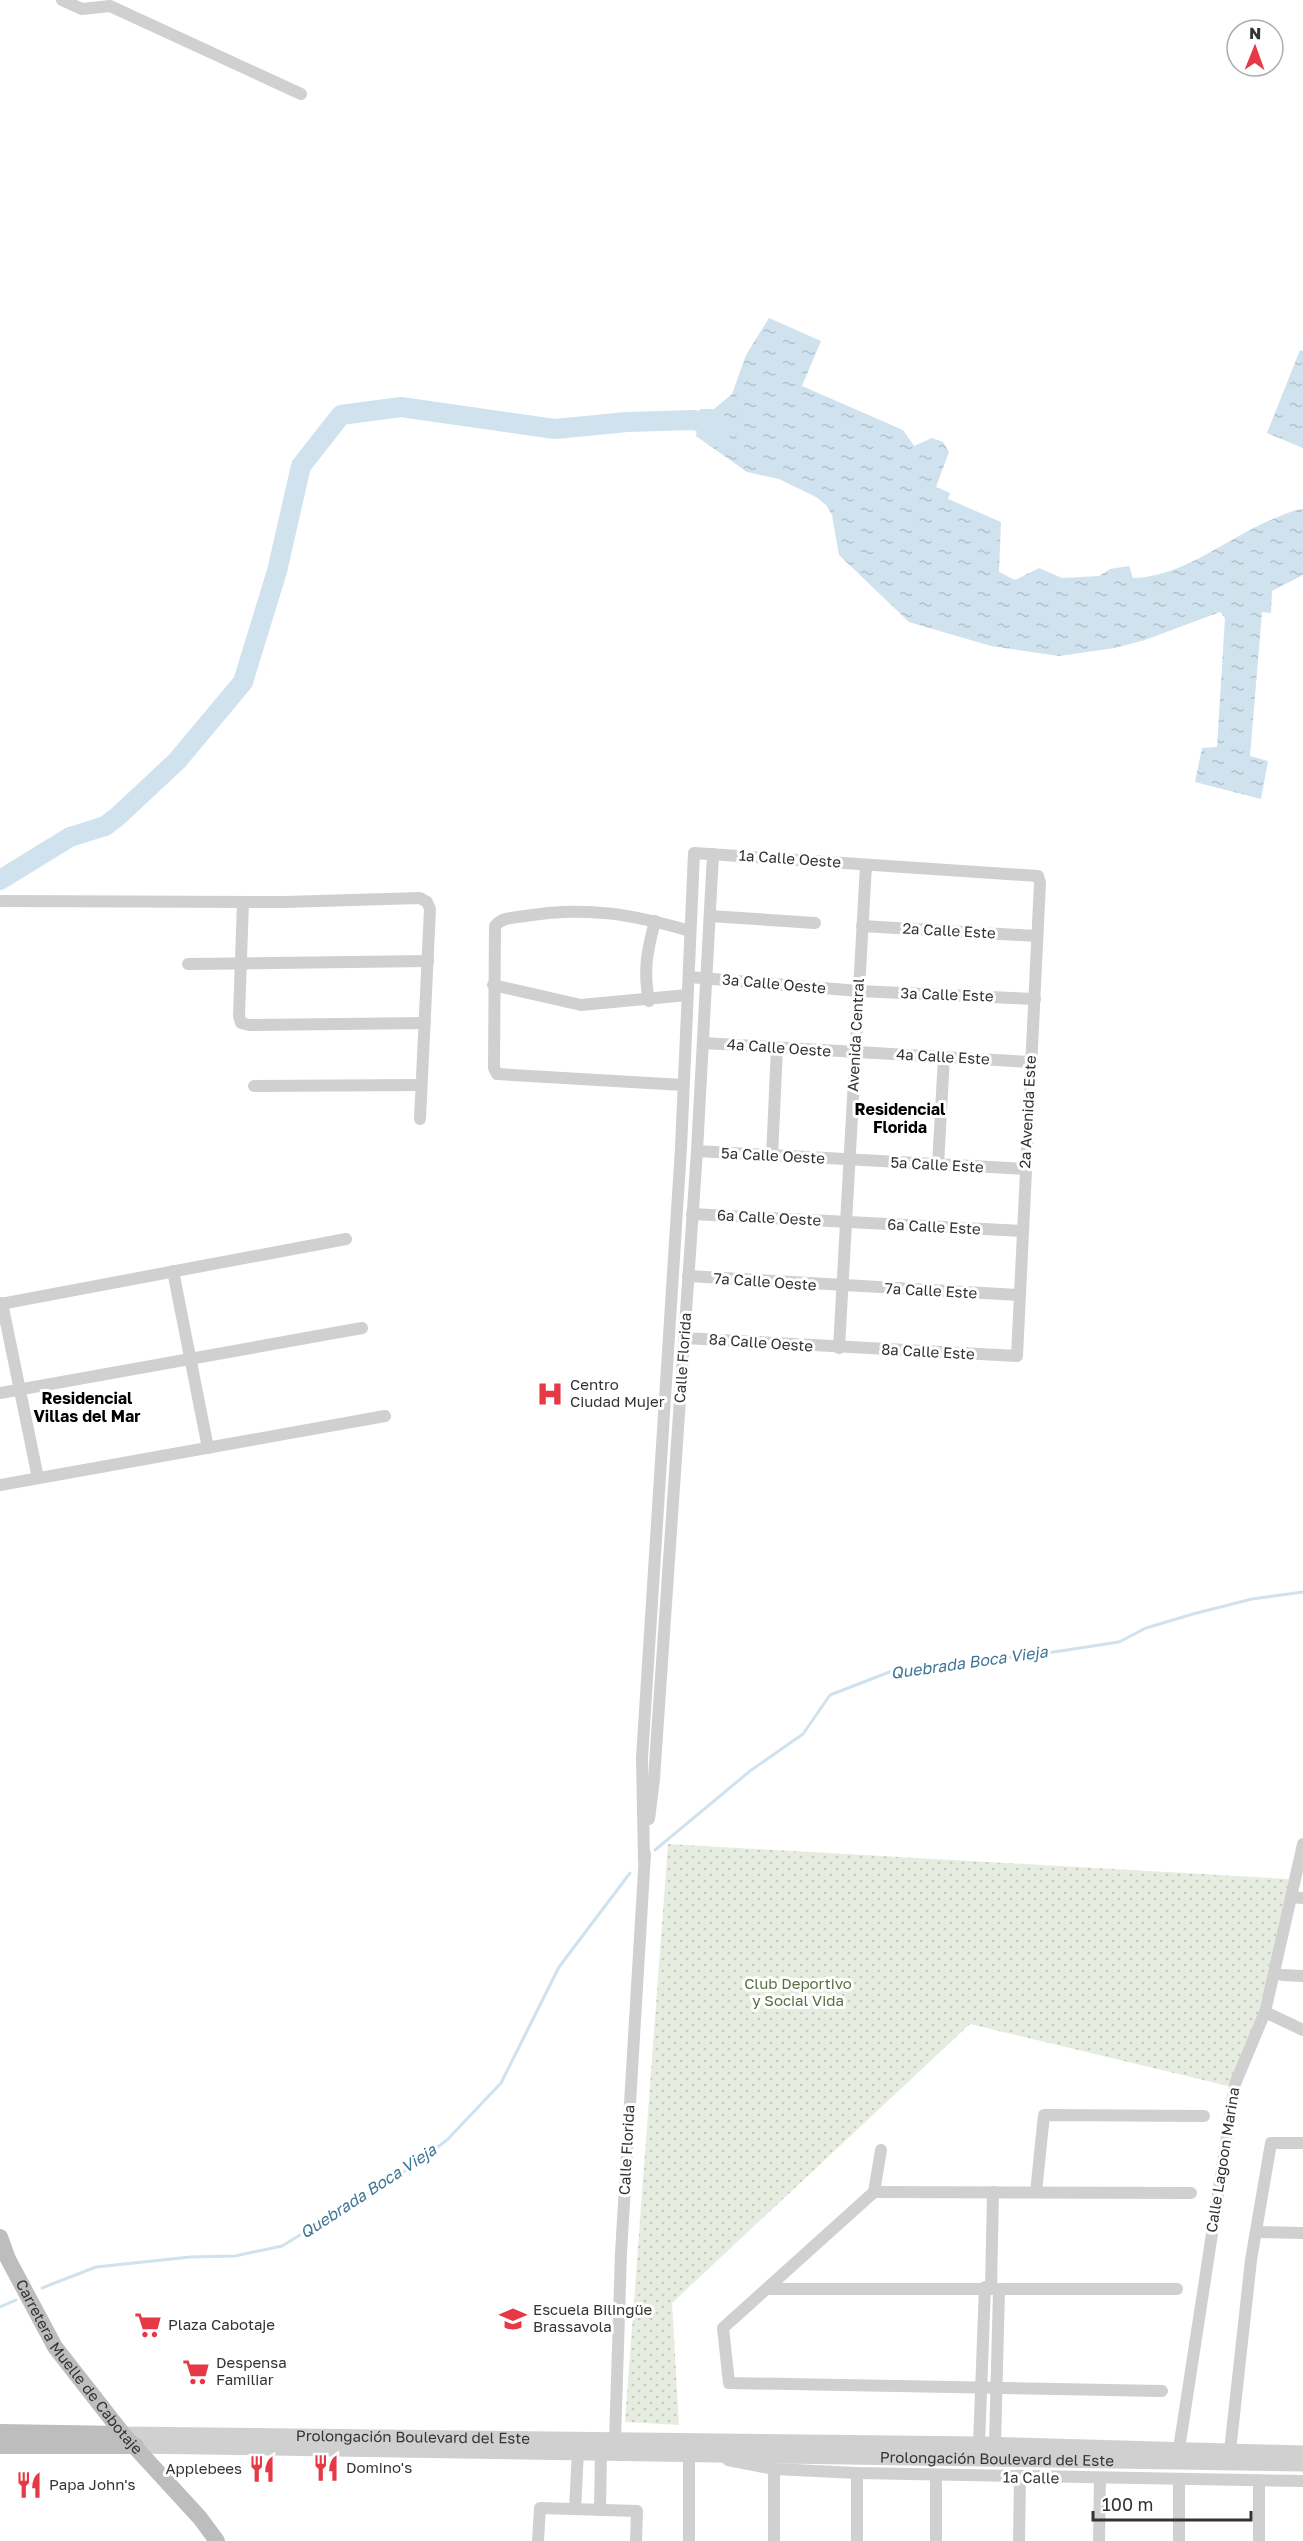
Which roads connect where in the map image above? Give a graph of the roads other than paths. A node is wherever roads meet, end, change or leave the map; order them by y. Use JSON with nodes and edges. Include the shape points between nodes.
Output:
{"nodes":[{"id":1,"x":62,"y":0,"type":"edge"},
{"id":2,"x":301,"y":94,"type":"dead end"},
{"id":3,"x":694,"y":853,"type":"joint"},
{"id":4,"x":713,"y":854,"type":"junction"},
{"id":5,"x":866,"y":865,"type":"junction"},
{"id":6,"x":1031,"y":874,"type":"joint"},
{"id":7,"x":0,"y":901,"type":"edge"},
{"id":8,"x":243,"y":902,"type":"junction"},
{"id":9,"x":710,"y":916,"type":"junction"},
{"id":10,"x":655,"y":921,"type":"junction"},
{"id":11,"x":815,"y":923,"type":"dead end"},
{"id":12,"x":862,"y":926,"type":"junction"},
{"id":13,"x":690,"y":931,"type":"junction"},
{"id":14,"x":1037,"y":936,"type":"junction"},
{"id":15,"x":428,"y":961,"type":"junction"},
{"id":16,"x":242,"y":963,"type":"junction"},
{"id":17,"x":188,"y":964,"type":"dead end"},
{"id":18,"x":689,"y":977,"type":"junction"},
{"id":19,"x":706,"y":979,"type":"junction"},
{"id":20,"x":493,"y":985,"type":"junction"},
{"id":21,"x":859,"y":991,"type":"junction"},
{"id":22,"x":687,"y":995,"type":"junction"},
{"id":23,"x":1035,"y":999,"type":"junction"},
{"id":24,"x":649,"y":1001,"type":"junction"},
{"id":25,"x":425,"y":1023,"type":"junction"},
{"id":26,"x":703,"y":1043,"type":"junction"},
{"id":27,"x":777,"y":1048,"type":"junction"},
{"id":28,"x":855,"y":1053,"type":"junction"},
{"id":29,"x":944,"y":1057,"type":"junction"},
{"id":30,"x":1030,"y":1062,"type":"junction"},
{"id":31,"x":421,"y":1085,"type":"junction"},
{"id":32,"x":683,"y":1085,"type":"junction"},
{"id":33,"x":254,"y":1086,"type":"dead end"},
{"id":34,"x":420,"y":1119,"type":"dead end"},
{"id":35,"x":698,"y":1151,"type":"junction"},
{"id":36,"x":772,"y":1156,"type":"junction"},
{"id":37,"x":849,"y":1160,"type":"junction"},
{"id":38,"x":938,"y":1165,"type":"junction"},
{"id":39,"x":1025,"y":1169,"type":"junction"},
{"id":40,"x":692,"y":1214,"type":"junction"},
{"id":41,"x":846,"y":1223,"type":"junction"},
{"id":42,"x":1022,"y":1231,"type":"junction"},
{"id":43,"x":346,"y":1239,"type":"dead end"},
{"id":44,"x":173,"y":1271,"type":"junction"},
{"id":45,"x":688,"y":1276,"type":"junction"},
{"id":46,"x":842,"y":1287,"type":"junction"},
{"id":47,"x":1019,"y":1295,"type":"junction"},
{"id":48,"x":1,"y":1304,"type":"edge"},
{"id":49,"x":363,"y":1328,"type":"dead end"},
{"id":50,"x":684,"y":1338,"type":"junction"},
{"id":51,"x":839,"y":1348,"type":"junction"},
{"id":52,"x":1017,"y":1356,"type":"joint"},
{"id":53,"x":190,"y":1359,"type":"junction"},
{"id":54,"x":19,"y":1390,"type":"junction"},
{"id":55,"x":0,"y":1393,"type":"edge"},
{"id":56,"x":385,"y":1416,"type":"dead end"},
{"id":57,"x":208,"y":1448,"type":"junction"},
{"id":58,"x":38,"y":1478,"type":"junction"},
{"id":59,"x":0,"y":1485,"type":"edge"},
{"id":60,"x":1303,"y":1844,"type":"edge"},
{"id":61,"x":644,"y":1861,"type":"junction"},
{"id":62,"x":1297,"y":1898,"type":"edge"},
{"id":63,"x":1282,"y":1975,"type":"dead end"},
{"id":64,"x":1303,"y":1976,"type":"edge"},
{"id":65,"x":1265,"y":2012,"type":"junction"},
{"id":66,"x":1303,"y":2030,"type":"edge"},
{"id":67,"x":1204,"y":2116,"type":"dead end"},
{"id":68,"x":1303,"y":2143,"type":"edge"},
{"id":69,"x":880,"y":2150,"type":"dead end"},
{"id":70,"x":874,"y":2192,"type":"junction"},
{"id":71,"x":993,"y":2192,"type":"junction"},
{"id":72,"x":1036,"y":2192,"type":"junction"},
{"id":73,"x":1191,"y":2193,"type":"dead end"},
{"id":74,"x":1256,"y":2232,"type":"junction"},
{"id":75,"x":1303,"y":2233,"type":"edge"},
{"id":76,"x":0,"y":2237,"type":"edge"},
{"id":77,"x":768,"y":2289,"type":"junction"},
{"id":78,"x":992,"y":2289,"type":"junction"},
{"id":79,"x":1176,"y":2289,"type":"dead end"},
{"id":80,"x":981,"y":2386,"type":"junction"},
{"id":81,"x":996,"y":2389,"type":"junction"},
{"id":82,"x":1162,"y":2391,"type":"dead end"},
{"id":83,"x":0,"y":2432,"type":"edge"},
{"id":84,"x":123,"y":2434,"type":"junction"},
{"id":85,"x":615,"y":2440,"type":"junction"},
{"id":86,"x":375,"y":2443,"type":"junction"},
{"id":87,"x":979,"y":2444,"type":"junction"},
{"id":88,"x":995,"y":2444,"type":"junction"},
{"id":89,"x":0,"y":2446,"type":"edge"},
{"id":90,"x":136,"y":2446,"type":"junction"},
{"id":91,"x":690,"y":2447,"type":"junction"},
{"id":92,"x":1179,"y":2449,"type":"junction"},
{"id":93,"x":578,"y":2451,"type":"junction"},
{"id":94,"x":601,"y":2451,"type":"junction"},
{"id":95,"x":1230,"y":2451,"type":"junction"},
{"id":96,"x":1303,"y":2453,"type":"edge"},
{"id":97,"x":1303,"y":2464,"type":"edge"},
{"id":98,"x":774,"y":2469,"type":"junction"},
{"id":99,"x":857,"y":2473,"type":"junction"},
{"id":100,"x":936,"y":2475,"type":"junction"},
{"id":101,"x":1020,"y":2478,"type":"junction"},
{"id":102,"x":1100,"y":2479,"type":"junction"},
{"id":103,"x":1259,"y":2480,"type":"junction"},
{"id":104,"x":1179,"y":2481,"type":"junction"},
{"id":105,"x":1303,"y":2481,"type":"edge"},
{"id":106,"x":575,"y":2509,"type":"junction"},
{"id":107,"x":600,"y":2510,"type":"junction"},
{"id":108,"x":217,"y":2541,"type":"edge"},
{"id":109,"x":538,"y":2541,"type":"edge"},
{"id":110,"x":636,"y":2541,"type":"edge"},
{"id":111,"x":689,"y":2541,"type":"edge"},
{"id":112,"x":774,"y":2541,"type":"edge"},
{"id":113,"x":857,"y":2541,"type":"edge"},
{"id":114,"x":936,"y":2541,"type":"edge"},
{"id":115,"x":1019,"y":2541,"type":"edge"},
{"id":116,"x":1099,"y":2541,"type":"edge"},
{"id":117,"x":1179,"y":2541,"type":"edge"},
{"id":118,"x":1258,"y":2541,"type":"edge"}],
"edges":[{"from":1,"to":2,"type":"street","via":[[82,9],[110,6]]},
{"from":3,"to":4,"type":"street","name":"1a Calle Oeste"},
{"from":3,"to":13,"type":"street","name":"Calle Florida"},
{"from":4,"to":5,"type":"street","name":"1a Calle Oeste"},
{"from":4,"to":9,"type":"street","name":"Calle Florida"},
{"from":5,"to":6,"type":"street","name":"1a Calle Oeste"},
{"from":5,"to":12,"type":"street","name":"Avenida Central"},
{"from":6,"to":14,"type":"street","name":"2a Avenida Este","via":[[1038,876],[1040,883]]},
{"from":7,"to":8,"type":"street"},
{"from":8,"to":15,"type":"street","via":[[420,898],[430,909]]},
{"from":8,"to":16,"type":"street"},
{"from":9,"to":11,"type":"street"},
{"from":9,"to":19,"type":"street","name":"Calle Florida"},
{"from":10,"to":13,"type":"street"},
{"from":10,"to":20,"type":"street","via":[[603,911],[555,911],[499,921],[495,926]]},
{"from":10,"to":24,"type":"street","via":[[645,966]]},
{"from":12,"to":14,"type":"street","name":"2a Calle Este"},
{"from":12,"to":21,"type":"street","name":"Avenida Central"},
{"from":13,"to":18,"type":"street","name":"Calle Florida"},
{"from":14,"to":23,"type":"street","name":"2a Avenida Este"},
{"from":15,"to":16,"type":"street"},
{"from":15,"to":25,"type":"street"},
{"from":16,"to":17,"type":"street"},
{"from":16,"to":25,"type":"street","via":[[241,1023]]},
{"from":18,"to":19,"type":"street","name":"3a Calle Oeste"},
{"from":18,"to":22,"type":"street","name":"Calle Florida"},
{"from":19,"to":21,"type":"street","name":"3a Calle Oeste"},
{"from":19,"to":26,"type":"street","name":"Calle Florida"},
{"from":20,"to":24,"type":"street","via":[[581,1005]]},
{"from":20,"to":32,"type":"street","via":[[497,1074]]},
{"from":21,"to":23,"type":"street","name":"3a Calle Este"},
{"from":21,"to":28,"type":"street","name":"Avenida Central"},
{"from":22,"to":24,"type":"street"},
{"from":22,"to":32,"type":"street","name":"Calle Florida"},
{"from":23,"to":30,"type":"street","name":"2a Avenida Este"},
{"from":25,"to":31,"type":"street"},
{"from":26,"to":27,"type":"street","name":"4a Calle Oeste"},
{"from":26,"to":35,"type":"street","name":"Calle Florida"},
{"from":27,"to":28,"type":"street","name":"4a Calle Oeste"},
{"from":27,"to":36,"type":"street"},
{"from":28,"to":29,"type":"street","name":"4a Calle Este"},
{"from":28,"to":37,"type":"street","name":"Avenida Central"},
{"from":29,"to":30,"type":"street","name":"4a Calle Este"},
{"from":29,"to":38,"type":"street"},
{"from":30,"to":39,"type":"street","name":"2a Avenida Este"},
{"from":31,"to":33,"type":"street"},
{"from":31,"to":34,"type":"street"},
{"from":32,"to":61,"type":"street","name":"Calle Florida","via":[[642,1758]]},
{"from":35,"to":36,"type":"street","name":"5a Calle Oeste"},
{"from":35,"to":40,"type":"street","name":"Calle Florida"},
{"from":36,"to":37,"type":"street","name":"5a Calle Oeste"},
{"from":37,"to":38,"type":"street","name":"5a Calle Este"},
{"from":37,"to":41,"type":"street","name":"Avenida Central"},
{"from":38,"to":39,"type":"street","name":"5a Calle Este"},
{"from":39,"to":42,"type":"street","name":"2a Avenida Este"},
{"from":40,"to":41,"type":"street","name":"6a Calle Oeste"},
{"from":40,"to":45,"type":"street","name":"Calle Florida"},
{"from":41,"to":42,"type":"street","name":"6a Calle Este"},
{"from":41,"to":46,"type":"street","name":"Avenida Central"},
{"from":42,"to":47,"type":"street","name":"2a Avenida Este"},
{"from":43,"to":44,"type":"street"},
{"from":44,"to":48,"type":"street"},
{"from":44,"to":53,"type":"street"},
{"from":45,"to":46,"type":"street","name":"7a Calle Oeste"},
{"from":45,"to":50,"type":"street","name":"Calle Florida"},
{"from":46,"to":47,"type":"street","name":"7a Calle Este"},
{"from":46,"to":51,"type":"street","name":"Avenida Central"},
{"from":47,"to":52,"type":"street","name":"2a Avenida Este"},
{"from":48,"to":54,"type":"street"},
{"from":49,"to":53,"type":"street"},
{"from":50,"to":51,"type":"street","name":"8a Calle Oeste"},
{"from":50,"to":61,"type":"street","name":"Calle Florida","via":[[654,1779]]},
{"from":51,"to":52,"type":"street","name":"8a Calle Este"},
{"from":53,"to":54,"type":"street"},
{"from":53,"to":57,"type":"street"},
{"from":54,"to":55,"type":"street"},
{"from":54,"to":58,"type":"street"},
{"from":56,"to":57,"type":"street"},
{"from":57,"to":58,"type":"street"},
{"from":58,"to":59,"type":"street"},
{"from":60,"to":62,"type":"street","name":"Calle Lagoon Marina"},
{"from":61,"to":85,"type":"street","name":"Calle Florida","via":[[621,2253]]},
{"from":62,"to":65,"type":"street","name":"Calle Lagoon Marina"},
{"from":63,"to":64,"type":"street"},
{"from":65,"to":66,"type":"street"},
{"from":65,"to":92,"type":"street","name":"Calle Lagoon Marina","via":[[1234,2084]]},
{"from":67,"to":72,"type":"street","via":[[1044,2115]]},
{"from":68,"to":74,"type":"street","via":[[1271,2143]]},
{"from":69,"to":70,"type":"street"},
{"from":70,"to":71,"type":"street"},
{"from":70,"to":77,"type":"street"},
{"from":71,"to":72,"type":"street"},
{"from":71,"to":78,"type":"street"},
{"from":72,"to":73,"type":"street"},
{"from":74,"to":75,"type":"street"},
{"from":74,"to":95,"type":"street"},
{"from":76,"to":84,"type":"main road","name":"Carretera Muelle de Cabotaje","via":[[55,2347]]},
{"from":77,"to":78,"type":"street"},
{"from":77,"to":80,"type":"street","via":[[723,2328],[729,2383]]},
{"from":78,"to":79,"type":"street"},
{"from":78,"to":80,"type":"street"},
{"from":78,"to":81,"type":"street"},
{"from":80,"to":81,"type":"street"},
{"from":80,"to":87,"type":"street"},
{"from":81,"to":82,"type":"street"},
{"from":81,"to":88,"type":"street"},
{"from":83,"to":84,"type":"main road"},
{"from":84,"to":86,"type":"street","name":"Prolongación Boulevard del Este"},
{"from":84,"to":90,"type":"main road","name":"Carretera Muelle de Cabotaje"},
{"from":85,"to":86,"type":"street","name":"Prolongación Boulevard del Este"},
{"from":85,"to":91,"type":"street","name":"Prolongación Boulevard del Este"},
{"from":86,"to":90,"type":"street","name":"Prolongación Boulevard del Este"},
{"from":86,"to":93,"type":"street","name":"Prolongación Boulevard del Este"},
{"from":87,"to":88,"type":"street"},
{"from":87,"to":91,"type":"street"},
{"from":88,"to":92,"type":"street"},
{"from":89,"to":90,"type":"main road"},
{"from":90,"to":108,"type":"main road","name":"Carretera Muelle de Cabotaje"},
{"from":91,"to":94,"type":"street","name":"Prolongación Boulevard del Este"},
{"from":91,"to":97,"type":"street","name":"Prolongación Boulevard del Este"},
{"from":91,"to":98,"type":"street","name":"1a Calle"},
{"from":91,"to":111,"type":"street"},
{"from":92,"to":95,"type":"street"},
{"from":93,"to":94,"type":"street","name":"Prolongación Boulevard del Este"},
{"from":93,"to":106,"type":"street"},
{"from":94,"to":107,"type":"street"},
{"from":95,"to":96,"type":"street"},
{"from":98,"to":99,"type":"street","name":"1a Calle"},
{"from":98,"to":112,"type":"street"},
{"from":99,"to":100,"type":"street","name":"1a Calle"},
{"from":99,"to":113,"type":"street"},
{"from":100,"to":101,"type":"street","name":"1a Calle"},
{"from":100,"to":114,"type":"street"},
{"from":101,"to":102,"type":"street","name":"1a Calle"},
{"from":101,"to":115,"type":"street"},
{"from":102,"to":104,"type":"street","name":"1a Calle"},
{"from":102,"to":116,"type":"street"},
{"from":103,"to":104,"type":"street","name":"1a Calle"},
{"from":103,"to":105,"type":"street","name":"1a Calle"},
{"from":103,"to":118,"type":"street"},
{"from":104,"to":117,"type":"street"},
{"from":106,"to":107,"type":"street"},
{"from":106,"to":109,"type":"street","via":[[540,2508]]},
{"from":107,"to":110,"type":"street","via":[[637,2511]]}]}
